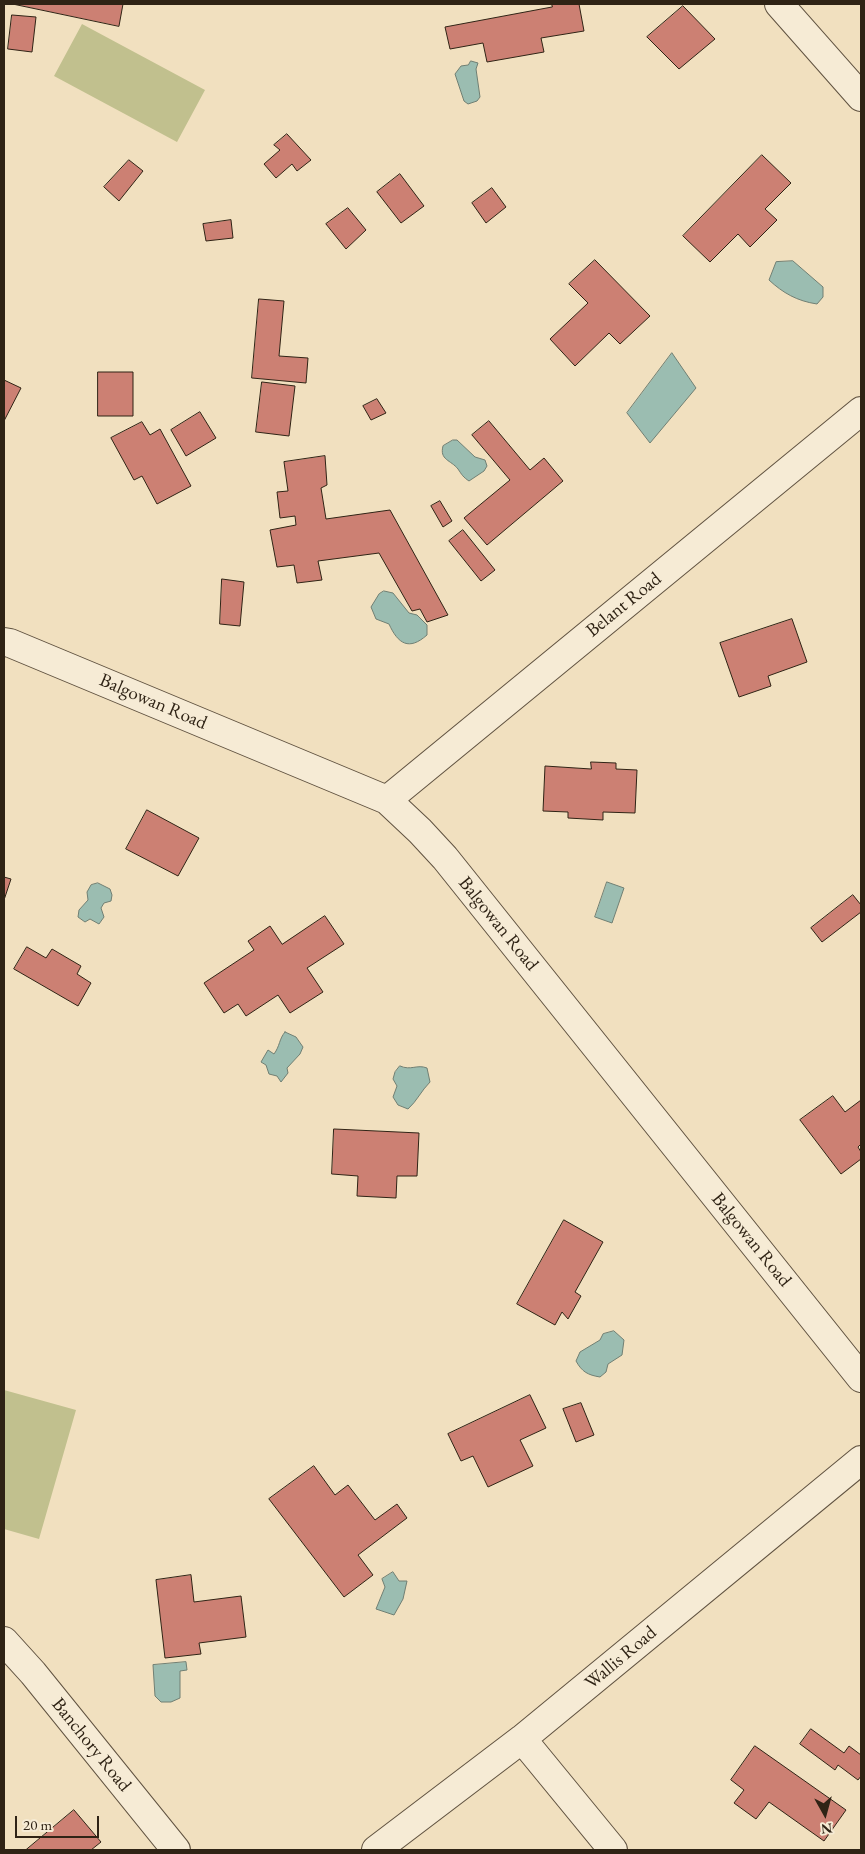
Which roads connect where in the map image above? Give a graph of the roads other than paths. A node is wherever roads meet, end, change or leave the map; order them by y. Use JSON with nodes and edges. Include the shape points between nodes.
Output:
{"nodes":[{"id":1,"x":779,"y":4,"type":"edge"},
{"id":2,"x":861,"y":97,"type":"edge"},
{"id":3,"x":861,"y":411,"type":"edge"},
{"id":4,"x":4,"y":642,"type":"edge"},
{"id":5,"x":388,"y":800,"type":"junction"},
{"id":6,"x":861,"y":1378,"type":"edge"},
{"id":7,"x":861,"y":1460,"type":"edge"},
{"id":8,"x":4,"y":1641,"type":"edge"},
{"id":9,"x":522,"y":1739,"type":"junction"},
{"id":10,"x":176,"y":1850,"type":"edge"},
{"id":11,"x":376,"y":1850,"type":"edge"},
{"id":12,"x":613,"y":1850,"type":"edge"}],
"edges":[{"from":1,"to":2,"type":"street"},
{"from":3,"to":5,"type":"street","name":"Belant Road"},
{"from":4,"to":5,"type":"street","name":"Balgowan Road"},
{"from":5,"to":6,"type":"street","name":"Balgowan Road","via":[[445,858]]},
{"from":7,"to":9,"type":"street","name":"Wallis Road"},
{"from":8,"to":10,"type":"street","name":"Banchory Road","via":[[34,1673]]},
{"from":9,"to":11,"type":"street","name":"Wallis Road"},
{"from":9,"to":12,"type":"street"}]}
